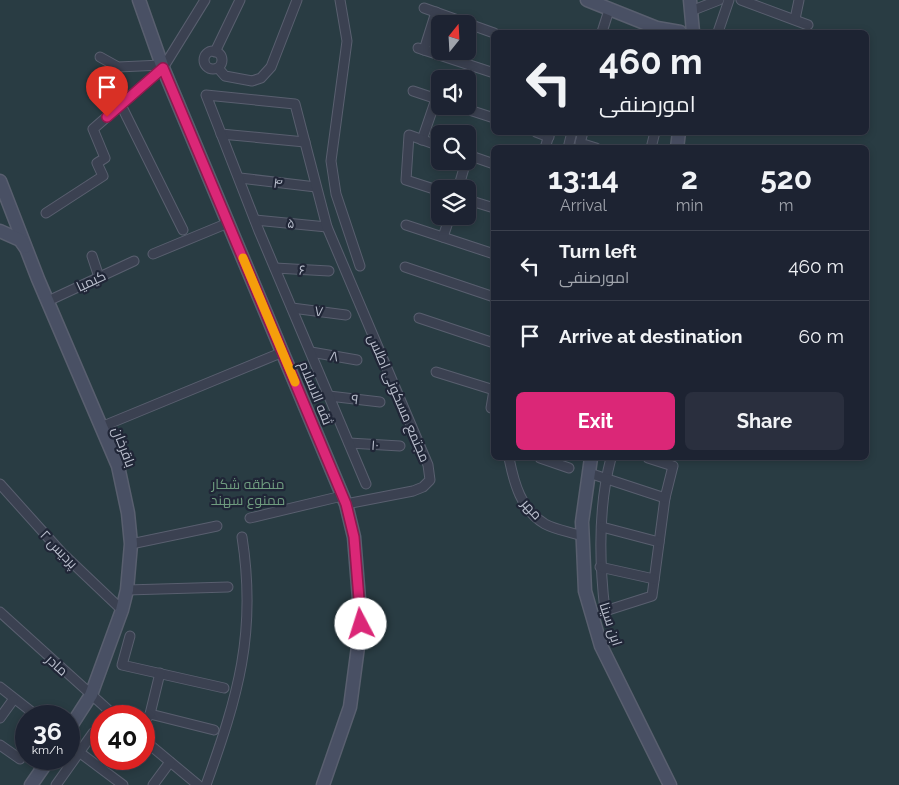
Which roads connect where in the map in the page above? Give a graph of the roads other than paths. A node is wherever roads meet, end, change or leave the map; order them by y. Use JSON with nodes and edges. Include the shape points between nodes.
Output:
{"nodes":[{"id":1,"x":139,"y":0,"type":"edge"},
{"id":2,"x":205,"y":0,"type":"edge"},
{"id":3,"x":240,"y":0,"type":"edge"},
{"id":4,"x":296,"y":0,"type":"edge"},
{"id":5,"x":340,"y":0,"type":"edge"},
{"id":6,"x":587,"y":0,"type":"edge"},
{"id":7,"x":719,"y":0,"type":"edge"},
{"id":8,"x":729,"y":0,"type":"edge"},
{"id":9,"x":741,"y":0,"type":"edge"},
{"id":10,"x":799,"y":0,"type":"edge"},
{"id":11,"x":708,"y":2,"type":"edge"},
{"id":12,"x":690,"y":5,"type":"edge"},
{"id":13,"x":608,"y":6,"type":"edge"},
{"id":14,"x":424,"y":8,"type":"dead end"},
{"id":15,"x":436,"y":12,"type":"junction"},
{"id":16,"x":795,"y":19,"type":"junction"},
{"id":17,"x":808,"y":25,"type":"dead end"},
{"id":18,"x":602,"y":30,"type":"edge"},
{"id":19,"x":667,"y":30,"type":"edge"},
{"id":20,"x":693,"y":30,"type":"edge"},
{"id":21,"x":719,"y":30,"type":"edge"},
{"id":22,"x":491,"y":32,"type":"edge"},
{"id":23,"x":215,"y":52,"type":"junction"},
{"id":24,"x":100,"y":56,"type":"dead end"},
{"id":25,"x":162,"y":66,"type":"junction"},
{"id":26,"x":218,"y":68,"type":"junction"},
{"id":27,"x":491,"y":72,"type":"edge"},
{"id":28,"x":412,"y":92,"type":"dead end"},
{"id":29,"x":431,"y":98,"type":"edge"},
{"id":30,"x":121,"y":105,"type":"junction"},
{"id":31,"x":476,"y":112,"type":"edge"},
{"id":32,"x":432,"y":115,"type":"edge"},
{"id":33,"x":491,"y":117,"type":"edge"},
{"id":34,"x":221,"y":134,"type":"junction"},
{"id":35,"x":582,"y":135,"type":"edge"},
{"id":36,"x":422,"y":140,"type":"junction"},
{"id":37,"x":305,"y":142,"type":"junction"},
{"id":38,"x":431,"y":143,"type":"edge"},
{"id":39,"x":586,"y":145,"type":"edge"},
{"id":40,"x":476,"y":158,"type":"edge"},
{"id":41,"x":491,"y":163,"type":"edge"},
{"id":42,"x":240,"y":178,"type":"junction"},
{"id":43,"x":0,"y":181,"type":"edge"},
{"id":44,"x":316,"y":187,"type":"junction"},
{"id":45,"x":431,"y":188,"type":"edge"},
{"id":46,"x":476,"y":202,"type":"edge"},
{"id":47,"x":491,"y":207,"type":"edge"},
{"id":48,"x":46,"y":213,"type":"dead end"},
{"id":49,"x":255,"y":220,"type":"junction"},
{"id":50,"x":228,"y":223,"type":"junction"},
{"id":51,"x":406,"y":225,"type":"dead end"},
{"id":52,"x":447,"y":225,"type":"edge"},
{"id":53,"x":327,"y":227,"type":"junction"},
{"id":54,"x":183,"y":230,"type":"dead end"},
{"id":55,"x":0,"y":231,"type":"edge"},
{"id":56,"x":443,"y":237,"type":"junction"},
{"id":57,"x":27,"y":249,"type":"junction"},
{"id":58,"x":491,"y":253,"type":"edge"},
{"id":59,"x":153,"y":254,"type":"dead end"},
{"id":60,"x":92,"y":256,"type":"dead end"},
{"id":61,"x":134,"y":261,"type":"dead end"},
{"id":62,"x":360,"y":266,"type":"dead end"},
{"id":63,"x":405,"y":267,"type":"dead end"},
{"id":64,"x":275,"y":268,"type":"junction"},
{"id":65,"x":329,"y":271,"type":"dead end"},
{"id":66,"x":99,"y":277,"type":"junction"},
{"id":67,"x":491,"y":296,"type":"edge"},
{"id":68,"x":48,"y":300,"type":"junction"},
{"id":69,"x":292,"y":308,"type":"junction"},
{"id":70,"x":346,"y":315,"type":"dead end"},
{"id":71,"x":419,"y":318,"type":"dead end"},
{"id":72,"x":491,"y":342,"type":"edge"},
{"id":73,"x":283,"y":352,"type":"junction"},
{"id":74,"x":311,"y":352,"type":"junction"},
{"id":75,"x":357,"y":360,"type":"dead end"},
{"id":76,"x":436,"y":372,"type":"dead end"},
{"id":77,"x":491,"y":389,"type":"edge"},
{"id":78,"x":330,"y":396,"type":"junction"},
{"id":79,"x":380,"y":402,"type":"dead end"},
{"id":80,"x":101,"y":427,"type":"junction"},
{"id":81,"x":349,"y":443,"type":"junction"},
{"id":82,"x":400,"y":446,"type":"dead end"},
{"id":83,"x":509,"y":460,"type":"edge"},
{"id":84,"x":546,"y":460,"type":"edge"},
{"id":85,"x":591,"y":460,"type":"edge"},
{"id":86,"x":610,"y":460,"type":"edge"},
{"id":87,"x":654,"y":460,"type":"edge"},
{"id":88,"x":569,"y":468,"type":"dead end"},
{"id":89,"x":589,"y":473,"type":"junction"},
{"id":90,"x":606,"y":478,"type":"junction"},
{"id":91,"x":0,"y":484,"type":"edge"},
{"id":92,"x":366,"y":484,"type":"dead end"},
{"id":93,"x":665,"y":498,"type":"junction"},
{"id":94,"x":344,"y":500,"type":"junction"},
{"id":95,"x":250,"y":518,"type":"dead end"},
{"id":96,"x":217,"y":526,"type":"dead end"},
{"id":97,"x":602,"y":527,"type":"junction"},
{"id":98,"x":582,"y":536,"type":"junction"},
{"id":99,"x":242,"y":537,"type":"dead end"},
{"id":100,"x":659,"y":542,"type":"junction"},
{"id":101,"x":131,"y":544,"type":"junction"},
{"id":102,"x":600,"y":567,"type":"junction"},
{"id":103,"x":654,"y":579,"type":"junction"},
{"id":104,"x":228,"y":587,"type":"dead end"},
{"id":105,"x":127,"y":590,"type":"junction"},
{"id":106,"x":122,"y":610,"type":"junction"},
{"id":107,"x":0,"y":612,"type":"edge"},
{"id":108,"x":130,"y":636,"type":"dead end"},
{"id":109,"x":160,"y":673,"type":"junction"},
{"id":110,"x":0,"y":688,"type":"edge"},
{"id":111,"x":224,"y":688,"type":"dead end"},
{"id":112,"x":91,"y":696,"type":"junction"},
{"id":113,"x":14,"y":700,"type":"junction"},
{"id":114,"x":21,"y":705,"type":"edge"},
{"id":115,"x":102,"y":705,"type":"edge"},
{"id":116,"x":152,"y":705,"type":"edge"},
{"id":117,"x":80,"y":712,"type":"edge"},
{"id":118,"x":155,"y":715,"type":"edge"},
{"id":119,"x":0,"y":718,"type":"edge"},
{"id":120,"x":214,"y":730,"type":"dead end"},
{"id":121,"x":90,"y":737,"type":"edge"},
{"id":122,"x":0,"y":745,"type":"edge"},
{"id":123,"x":155,"y":749,"type":"edge"},
{"id":124,"x":80,"y":752,"type":"joint"},
{"id":125,"x":15,"y":756,"type":"edge"},
{"id":126,"x":170,"y":762,"type":"junction"},
{"id":127,"x":42,"y":770,"type":"edge"},
{"id":128,"x":67,"y":770,"type":"edge"},
{"id":129,"x":32,"y":785,"type":"edge"},
{"id":130,"x":56,"y":785,"type":"edge"},
{"id":131,"x":123,"y":785,"type":"edge"},
{"id":132,"x":153,"y":785,"type":"edge"},
{"id":133,"x":198,"y":785,"type":"edge"},
{"id":134,"x":206,"y":785,"type":"edge"},
{"id":135,"x":323,"y":785,"type":"edge"},
{"id":136,"x":670,"y":785,"type":"edge"}],
"edges":[{"from":1,"to":25,"type":"street","name":"ثقه الاسلام"},
{"from":2,"to":25,"type":"street"},
{"from":3,"to":23,"type":"street"},
{"from":4,"to":26,"type":"street","via":[[271,67],[261,78],[252,82],[225,76]]},
{"from":5,"to":62,"type":"street","via":[[347,41],[331,161],[336,194]]},
{"from":6,"to":13,"type":"street"},
{"from":7,"to":11,"type":"street"},
{"from":8,"to":21,"type":"street"},
{"from":9,"to":16,"type":"street"},
{"from":10,"to":16,"type":"street"},
{"from":11,"to":12,"type":"street"},
{"from":12,"to":20,"type":"street"},
{"from":13,"to":18,"type":"street"},
{"from":13,"to":19,"type":"street"},
{"from":14,"to":15,"type":"street"},
{"from":15,"to":22,"type":"street"},
{"from":15,"to":27,"type":"street","via":[[421,49]]},
{"from":16,"to":17,"type":"street"},
{"from":23,"to":26,"type":"street","via":[[222,60]]},
{"from":23,"to":26,"type":"street","via":[[207,54],[204,62],[210,68]]},
{"from":24,"to":25,"type":"street","via":[[118,67]]},
{"from":25,"to":30,"type":"street"},
{"from":25,"to":50,"type":"street","name":"ثقه الاسلام"},
{"from":28,"to":29,"type":"street"},
{"from":30,"to":48,"type":"street","via":[[93,129],[105,158],[97,163],[103,176]]},
{"from":30,"to":54,"type":"street"},
{"from":31,"to":33,"type":"street"},
{"from":32,"to":36,"type":"street"},
{"from":34,"to":37,"type":"street"},
{"from":34,"to":37,"type":"street","via":[[206,95],[295,104]]},
{"from":34,"to":42,"type":"street"},
{"from":35,"to":39,"type":"street","via":[[580,143]]},
{"from":36,"to":38,"type":"street"},
{"from":36,"to":45,"type":"street","via":[[408,135],[406,180]]},
{"from":37,"to":44,"type":"street"},
{"from":40,"to":41,"type":"street"},
{"from":42,"to":44,"type":"street","name":"۴"},
{"from":42,"to":49,"type":"street"},
{"from":43,"to":57,"type":"street","name":"باقرخان"},
{"from":44,"to":53,"type":"street"},
{"from":46,"to":47,"type":"street"},
{"from":49,"to":53,"type":"street","name":"۵"},
{"from":49,"to":64,"type":"street"},
{"from":50,"to":59,"type":"street"},
{"from":50,"to":73,"type":"street","name":"ثقه الاسلام"},
{"from":51,"to":56,"type":"street"},
{"from":52,"to":56,"type":"street"},
{"from":53,"to":94,"type":"street","name":"مجتمع مسکونی اطلس","via":[[428,464],[430,480],[413,491]]},
{"from":55,"to":57,"type":"street","via":[[20,240]]},
{"from":56,"to":58,"type":"street"},
{"from":57,"to":68,"type":"street","name":"باقرخان"},
{"from":60,"to":66,"type":"street"},
{"from":61,"to":66,"type":"street","name":"کیمیا"},
{"from":63,"to":67,"type":"street"},
{"from":64,"to":65,"type":"street","name":"۶"},
{"from":64,"to":69,"type":"street"},
{"from":66,"to":68,"type":"street","name":"کیمیا"},
{"from":68,"to":80,"type":"street","name":"باقرخان"},
{"from":69,"to":70,"type":"street","name":"۷"},
{"from":69,"to":74,"type":"street"},
{"from":71,"to":72,"type":"street"},
{"from":73,"to":80,"type":"street"},
{"from":73,"to":94,"type":"street","name":"ثقه الاسلام"},
{"from":74,"to":75,"type":"street","name":"۸"},
{"from":74,"to":78,"type":"street"},
{"from":76,"to":77,"type":"street"},
{"from":78,"to":79,"type":"street","name":"۹"},
{"from":78,"to":81,"type":"street"},
{"from":80,"to":101,"type":"street","name":"باقرخان","via":[[118,466]]},
{"from":81,"to":82,"type":"street","name":"۱۰"},
{"from":81,"to":92,"type":"street"},
{"from":83,"to":98,"type":"street","name":"مهر","via":[[516,490],[527,507],[545,524]]},
{"from":84,"to":88,"type":"street"},
{"from":85,"to":89,"type":"street","name":"ابن سینا"},
{"from":86,"to":90,"type":"street"},
{"from":87,"to":93,"type":"street","via":[[674,466]]},
{"from":89,"to":90,"type":"street"},
{"from":89,"to":98,"type":"street","name":"ابن سینا"},
{"from":90,"to":93,"type":"street"},
{"from":90,"to":97,"type":"street"},
{"from":91,"to":106,"type":"street","name":"پردیس ۲","via":[[62,553]]},
{"from":93,"to":100,"type":"street"},
{"from":94,"to":95,"type":"street"},
{"from":94,"to":135,"type":"street","name":"ثقه الاسلام","via":[[354,537],[361,624],[350,707]]},
{"from":96,"to":101,"type":"street"},
{"from":97,"to":100,"type":"street"},
{"from":97,"to":102,"type":"street"},
{"from":98,"to":136,"type":"street","name":"ابن سینا","via":[[585,591],[602,646]]},
{"from":99,"to":134,"type":"street","via":[[248,594],[244,658],[236,697]]},
{"from":100,"to":103,"type":"street"},
{"from":101,"to":105,"type":"street","name":"باقرخان"},
{"from":102,"to":103,"type":"street"},
{"from":102,"to":103,"type":"street","via":[[605,611],[652,596]]},
{"from":104,"to":105,"type":"street"},
{"from":105,"to":106,"type":"street","name":"باقرخان"},
{"from":106,"to":112,"type":"street","name":"باقرخان"},
{"from":107,"to":112,"type":"street","name":"مادر"},
{"from":108,"to":109,"type":"street","via":[[122,665]]},
{"from":109,"to":111,"type":"street"},
{"from":109,"to":116,"type":"street"},
{"from":110,"to":113,"type":"street"},
{"from":112,"to":115,"type":"street","name":"مادر"},
{"from":112,"to":117,"type":"street","name":"باقرخان"},
{"from":113,"to":114,"type":"street"},
{"from":113,"to":119,"type":"street"},
{"from":118,"to":120,"type":"street"},
{"from":121,"to":124,"type":"street"},
{"from":122,"to":125,"type":"street"},
{"from":123,"to":126,"type":"street"},
{"from":124,"to":131,"type":"street"},
{"from":126,"to":132,"type":"street"},
{"from":126,"to":133,"type":"street"},
{"from":127,"to":129,"type":"street"},
{"from":128,"to":130,"type":"street"}]}
